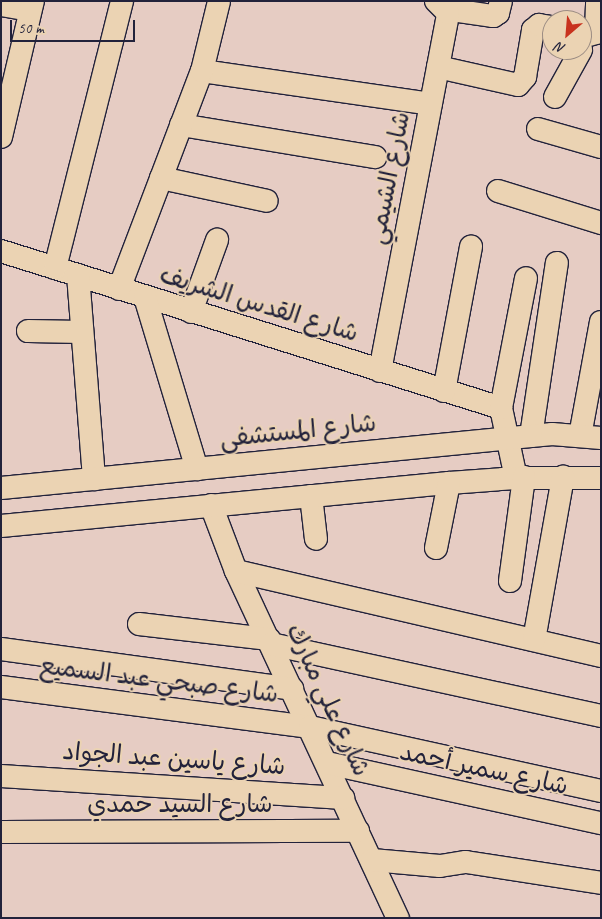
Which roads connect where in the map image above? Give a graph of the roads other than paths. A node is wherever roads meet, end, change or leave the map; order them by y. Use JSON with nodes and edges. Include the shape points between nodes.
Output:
{"nodes":[{"id":1,"x":122,"y":1,"type":"edge"},
{"id":2,"x":220,"y":1,"type":"edge"},
{"id":3,"x":500,"y":1,"type":"edge"},
{"id":4,"x":597,"y":1,"type":"edge"},
{"id":5,"x":1,"y":5,"type":"edge"},
{"id":6,"x":440,"y":5,"type":"edge"},
{"id":7,"x":32,"y":6,"type":"edge"},
{"id":8,"x":542,"y":25,"type":"edge"},
{"id":9,"x":592,"y":35,"type":"edge"},
{"id":10,"x":574,"y":60,"type":"edge"},
{"id":11,"x":438,"y":67,"type":"junction"},
{"id":12,"x":202,"y":71,"type":"junction"},
{"id":13,"x":555,"y":97,"type":"dead end"},
{"id":14,"x":431,"y":104,"type":"junction"},
{"id":15,"x":182,"y":125,"type":"junction"},
{"id":16,"x":538,"y":129,"type":"dead end"},
{"id":17,"x":1,"y":137,"type":"edge"},
{"id":18,"x":601,"y":147,"type":"edge"},
{"id":19,"x":375,"y":157,"type":"dead end"},
{"id":20,"x":161,"y":178,"type":"junction"},
{"id":21,"x":498,"y":191,"type":"dead end"},
{"id":22,"x":267,"y":201,"type":"dead end"},
{"id":23,"x":601,"y":223,"type":"edge"},
{"id":24,"x":217,"y":240,"type":"dead end"},
{"id":25,"x":471,"y":247,"type":"dead end"},
{"id":26,"x":1,"y":251,"type":"edge"},
{"id":27,"x":557,"y":263,"type":"dead end"},
{"id":28,"x":55,"y":268,"type":"junction"},
{"id":29,"x":78,"y":275,"type":"junction"},
{"id":30,"x":526,"y":278,"type":"dead end"},
{"id":31,"x":119,"y":289,"type":"junction"},
{"id":32,"x":145,"y":297,"type":"junction"},
{"id":33,"x":191,"y":312,"type":"junction"},
{"id":34,"x":601,"y":322,"type":"edge"},
{"id":35,"x":28,"y":331,"type":"dead end"},
{"id":36,"x":82,"y":332,"type":"junction"},
{"id":37,"x":380,"y":371,"type":"junction"},
{"id":38,"x":444,"y":391,"type":"junction"},
{"id":39,"x":501,"y":408,"type":"junction"},
{"id":40,"x":531,"y":436,"type":"junction"},
{"id":41,"x":590,"y":437,"type":"edge"},
{"id":42,"x":507,"y":438,"type":"junction"},
{"id":43,"x":197,"y":469,"type":"junction"},
{"id":44,"x":562,"y":477,"type":"junction"},
{"id":45,"x":520,"y":478,"type":"junction"},
{"id":46,"x":601,"y":478,"type":"edge"},
{"id":47,"x":94,"y":479,"type":"junction"},
{"id":48,"x":449,"y":482,"type":"junction"},
{"id":49,"x":1,"y":488,"type":"edge"},
{"id":50,"x":311,"y":496,"type":"junction"},
{"id":51,"x":211,"y":505,"type":"junction"},
{"id":52,"x":1,"y":526,"type":"edge"},
{"id":53,"x":316,"y":539,"type":"dead end"},
{"id":54,"x":436,"y":548,"type":"dead end"},
{"id":55,"x":236,"y":570,"type":"junction"},
{"id":56,"x":510,"y":581,"type":"dead end"},
{"id":57,"x":139,"y":624,"type":"dead end"},
{"id":58,"x":534,"y":640,"type":"junction"},
{"id":59,"x":270,"y":642,"type":"junction"},
{"id":60,"x":1,"y":649,"type":"edge"},
{"id":61,"x":601,"y":656,"type":"edge"},
{"id":62,"x":1,"y":687,"type":"edge"},
{"id":63,"x":292,"y":689,"type":"junction"},
{"id":64,"x":601,"y":716,"type":"edge"},
{"id":65,"x":310,"y":727,"type":"junction"},
{"id":66,"x":419,"y":751,"type":"junction"},
{"id":67,"x":327,"y":763,"type":"junction"},
{"id":68,"x":1,"y":776,"type":"edge"},
{"id":69,"x":413,"y":782,"type":"junction"},
{"id":70,"x":601,"y":791,"type":"edge"},
{"id":71,"x":343,"y":798,"type":"junction"},
{"id":72,"x":601,"y":823,"type":"edge"},
{"id":73,"x":358,"y":831,"type":"junction"},
{"id":74,"x":1,"y":832,"type":"edge"},
{"id":75,"x":372,"y":860,"type":"junction"},
{"id":76,"x":601,"y":883,"type":"edge"},
{"id":77,"x":398,"y":918,"type":"edge"}],
"edges":[{"from":1,"to":28,"type":"street"},
{"from":2,"to":12,"type":"street"},
{"from":3,"to":6,"type":"street","via":[[498,13],[493,16]]},
{"from":4,"to":9,"type":"street","via":[[598,29]]},
{"from":5,"to":7,"type":"street"},
{"from":6,"to":11,"type":"street","name":"شارع الشيمي","via":[[448,13]]},
{"from":7,"to":17,"type":"street"},
{"from":8,"to":11,"type":"street","via":[[533,30],[526,77],[518,85]]},
{"from":10,"to":13,"type":"street"},
{"from":11,"to":14,"type":"street","name":"شارع الشيمي"},
{"from":12,"to":14,"type":"street"},
{"from":12,"to":15,"type":"street"},
{"from":14,"to":37,"type":"street","name":"شارع الشيمي"},
{"from":15,"to":19,"type":"street"},
{"from":15,"to":20,"type":"street"},
{"from":16,"to":18,"type":"street"},
{"from":20,"to":22,"type":"street"},
{"from":20,"to":31,"type":"street"},
{"from":21,"to":23,"type":"street"},
{"from":24,"to":33,"type":"street"},
{"from":25,"to":38,"type":"street"},
{"from":26,"to":28,"type":"street","name":"شارع القدس الشريف"},
{"from":27,"to":40,"type":"street"},
{"from":28,"to":29,"type":"street","name":"شارع القدس الشريف"},
{"from":29,"to":31,"type":"street","name":"شارع القدس الشريف"},
{"from":29,"to":36,"type":"street"},
{"from":30,"to":39,"type":"street"},
{"from":31,"to":32,"type":"street","name":"شارع القدس الشريف"},
{"from":32,"to":33,"type":"street","name":"شارع القدس الشريف"},
{"from":32,"to":43,"type":"street"},
{"from":33,"to":37,"type":"street","name":"شارع القدس الشريف"},
{"from":34,"to":41,"type":"street"},
{"from":35,"to":36,"type":"street"},
{"from":36,"to":47,"type":"street"},
{"from":37,"to":38,"type":"street","name":"شارع القدس الشريف"},
{"from":38,"to":39,"type":"street","name":"شارع القدس الشريف"},
{"from":39,"to":42,"type":"street"},
{"from":40,"to":41,"type":"street","name":"شارع المستشفى"},
{"from":40,"to":42,"type":"street","name":"شارع المستشفى"},
{"from":42,"to":43,"type":"street","name":"شارع المستشفى"},
{"from":42,"to":45,"type":"street"},
{"from":43,"to":47,"type":"street","name":"شارع المستشفى"},
{"from":44,"to":45,"type":"street"},
{"from":44,"to":46,"type":"street"},
{"from":44,"to":58,"type":"street"},
{"from":45,"to":48,"type":"street"},
{"from":45,"to":56,"type":"street"},
{"from":47,"to":49,"type":"street","name":"شارع المستشفى"},
{"from":48,"to":50,"type":"street"},
{"from":48,"to":54,"type":"street"},
{"from":50,"to":51,"type":"street"},
{"from":50,"to":53,"type":"street"},
{"from":51,"to":52,"type":"street"},
{"from":51,"to":55,"type":"street","name":"شارع علي مبارك"},
{"from":55,"to":58,"type":"street"},
{"from":55,"to":59,"type":"street","name":"شارع علي مبارك"},
{"from":57,"to":59,"type":"street"},
{"from":58,"to":61,"type":"street"},
{"from":59,"to":63,"type":"street","name":"شارع علي مبارك"},
{"from":59,"to":64,"type":"street"},
{"from":60,"to":63,"type":"street"},
{"from":62,"to":65,"type":"street","name":"شارع صبحي عبد السميع"},
{"from":63,"to":65,"type":"street","name":"شارع علي مبارك"},
{"from":65,"to":66,"type":"street","name":"شارع صبحي عبد السميع"},
{"from":65,"to":67,"type":"street","name":"شارع علي مبارك"},
{"from":66,"to":69,"type":"street"},
{"from":66,"to":70,"type":"street","name":"شارع صبحي عبد السميع"},
{"from":67,"to":69,"type":"street","name":"شارع سمير أحمد"},
{"from":67,"to":71,"type":"street","name":"شارع علي مبارك"},
{"from":68,"to":71,"type":"street","name":"شارع ياسين عبد الجواد"},
{"from":69,"to":72,"type":"street","name":"شارع سمير أحمد"},
{"from":71,"to":73,"type":"street","name":"شارع علي مبارك"},
{"from":73,"to":74,"type":"street","name":"شارع السيد حمدي"},
{"from":73,"to":75,"type":"street","name":"شارع علي مبارك"},
{"from":75,"to":76,"type":"street","via":[[440,866],[466,862]]},
{"from":75,"to":77,"type":"street","name":"شارع علي مبارك"}]}
